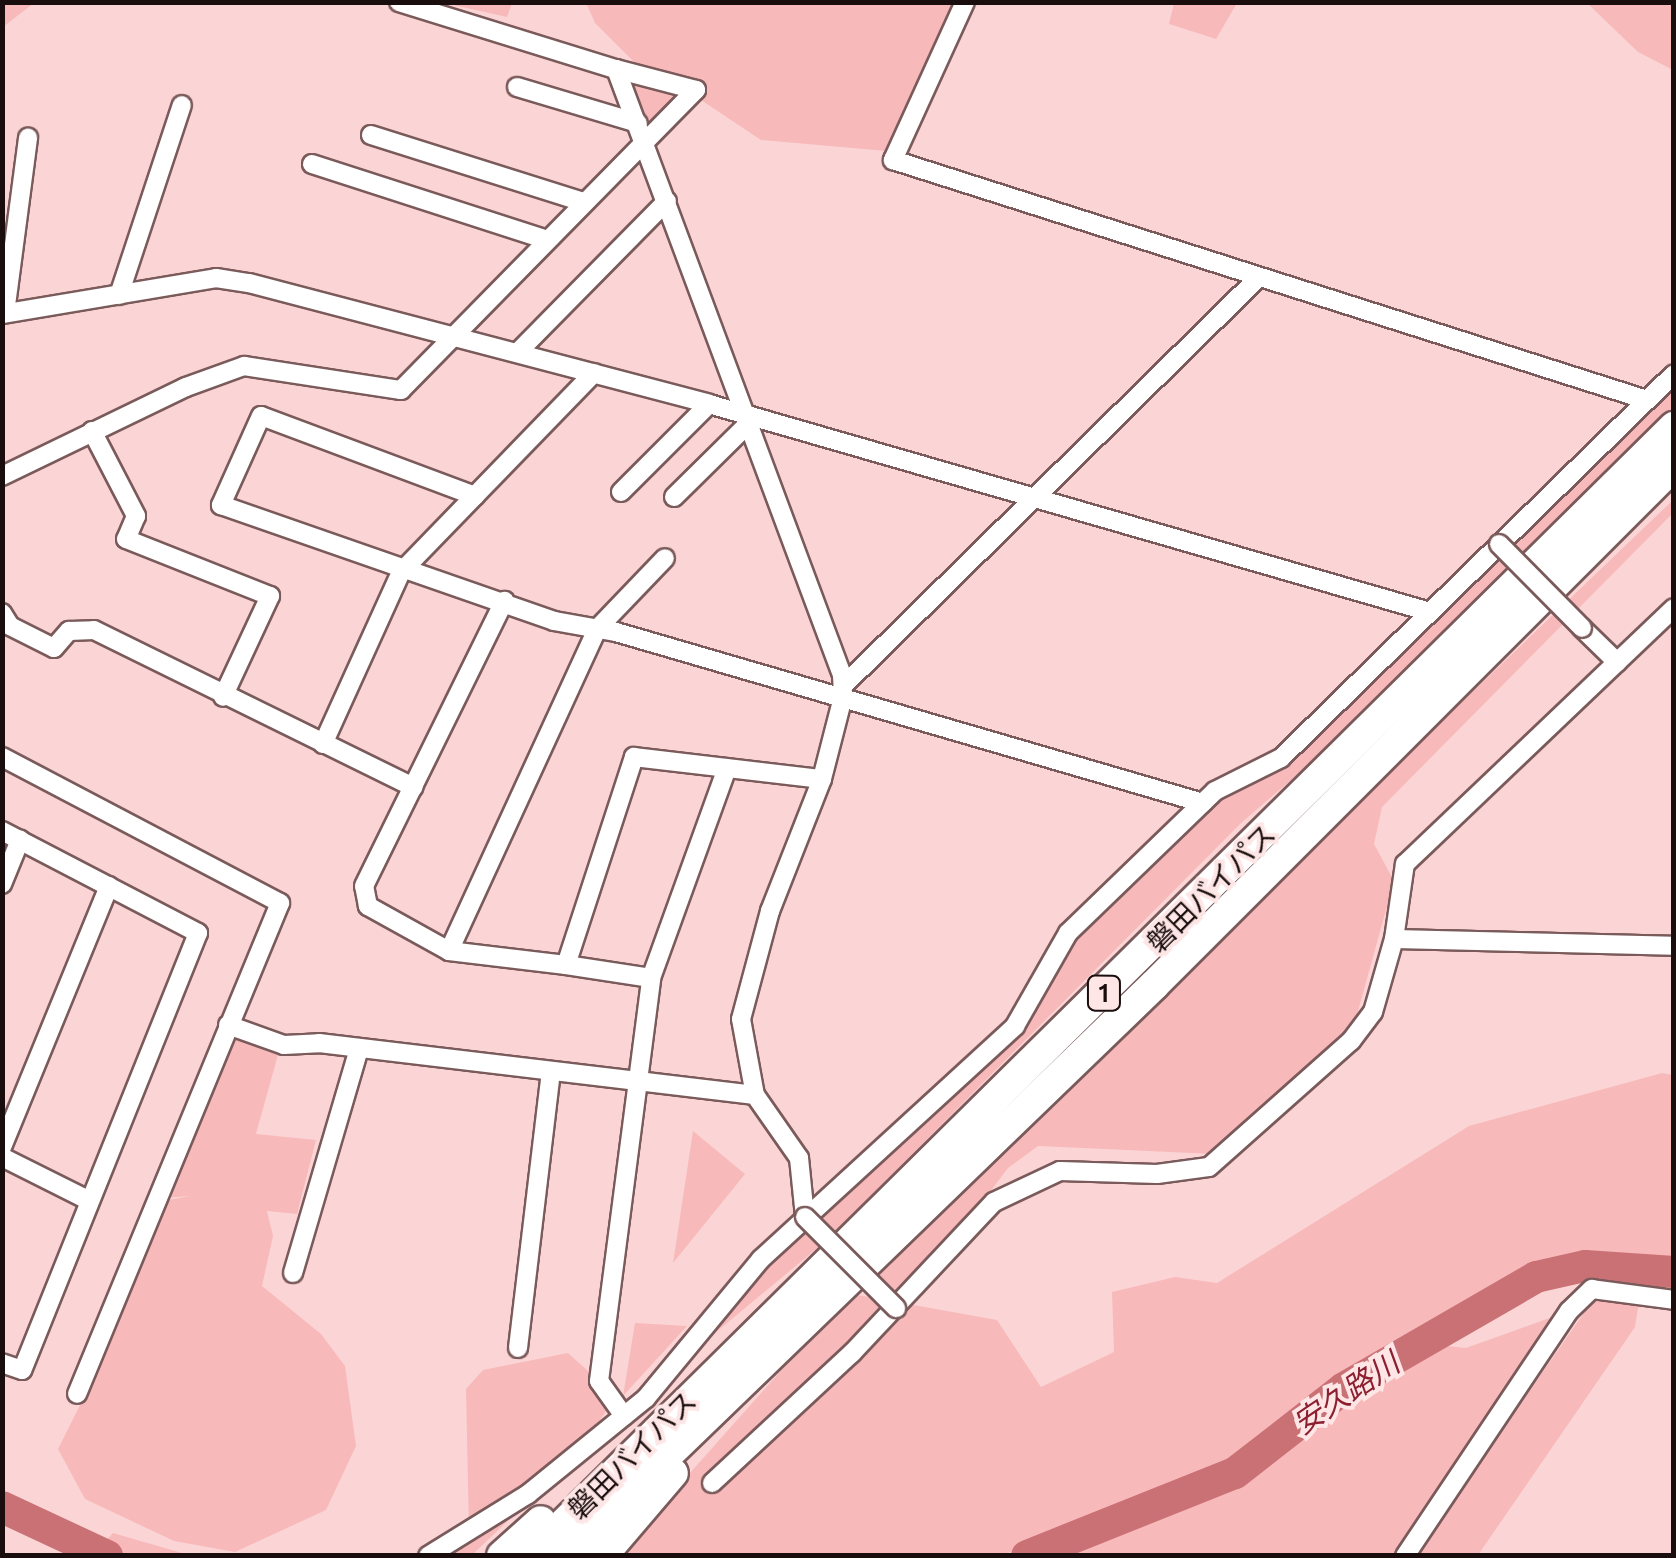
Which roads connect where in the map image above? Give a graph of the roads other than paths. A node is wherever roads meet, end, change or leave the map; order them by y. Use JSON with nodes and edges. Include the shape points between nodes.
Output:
{"nodes":[{"id":1,"x":400,"y":2,"type":"edge"},
{"id":2,"x":965,"y":2,"type":"edge"},
{"id":3,"x":616,"y":69,"type":"junction"},
{"id":4,"x":517,"y":88,"type":"dead end"},
{"id":5,"x":182,"y":106,"type":"dead end"},
{"id":6,"x":641,"y":132,"type":"junction"},
{"id":7,"x":371,"y":135,"type":"dead end"},
{"id":8,"x":28,"y":138,"type":"dead end"},
{"id":9,"x":312,"y":164,"type":"dead end"},
{"id":10,"x":666,"y":201,"type":"junction"},
{"id":11,"x":584,"y":202,"type":"junction"},
{"id":12,"x":548,"y":240,"type":"junction"},
{"id":13,"x":1259,"y":277,"type":"junction"},
{"id":14,"x":119,"y":295,"type":"junction"},
{"id":15,"x":4,"y":314,"type":"edge"},
{"id":16,"x":454,"y":335,"type":"junction"},
{"id":17,"x":518,"y":352,"type":"junction"},
{"id":18,"x":594,"y":373,"type":"junction"},
{"id":19,"x":1674,"y":374,"type":"edge"},
{"id":20,"x":1646,"y":400,"type":"junction"},
{"id":21,"x":709,"y":404,"type":"junction"},
{"id":22,"x":748,"y":419,"type":"junction"},
{"id":23,"x":1674,"y":428,"type":"edge"},
{"id":24,"x":92,"y":431,"type":"junction"},
{"id":25,"x":1674,"y":465,"type":"edge"},
{"id":26,"x":2,"y":476,"type":"edge"},
{"id":27,"x":621,"y":492,"type":"dead end"},
{"id":28,"x":475,"y":496,"type":"junction"},
{"id":29,"x":674,"y":497,"type":"dead end"},
{"id":30,"x":1034,"y":498,"type":"junction"},
{"id":31,"x":1499,"y":544,"type":"junction"},
{"id":32,"x":665,"y":558,"type":"dead end"},
{"id":33,"x":401,"y":572,"type":"junction"},
{"id":34,"x":504,"y":602,"type":"junction"},
{"id":35,"x":1674,"y":608,"type":"edge"},
{"id":36,"x":1430,"y":612,"type":"junction"},
{"id":37,"x":2,"y":613,"type":"edge"},
{"id":38,"x":597,"y":629,"type":"junction"},
{"id":39,"x":1617,"y":662,"type":"junction"},
{"id":40,"x":843,"y":691,"type":"junction"},
{"id":41,"x":224,"y":697,"type":"junction"},
{"id":42,"x":323,"y":744,"type":"junction"},
{"id":43,"x":2,"y":757,"type":"edge"},
{"id":44,"x":726,"y":768,"type":"junction"},
{"id":45,"x":822,"y":780,"type":"junction"},
{"id":46,"x":413,"y":787,"type":"junction"},
{"id":47,"x":1203,"y":803,"type":"junction"},
{"id":48,"x":2,"y":831,"type":"edge"},
{"id":49,"x":20,"y":840,"type":"junction"},
{"id":50,"x":2,"y":884,"type":"edge"},
{"id":51,"x":108,"y":886,"type":"junction"},
{"id":52,"x":1394,"y":939,"type":"junction"},
{"id":53,"x":1674,"y":946,"type":"edge"},
{"id":54,"x":449,"y":951,"type":"junction"},
{"id":55,"x":566,"y":964,"type":"junction"},
{"id":56,"x":651,"y":978,"type":"junction"},
{"id":57,"x":228,"y":1025,"type":"junction"},
{"id":58,"x":359,"y":1049,"type":"junction"},
{"id":59,"x":551,"y":1072,"type":"junction"},
{"id":60,"x":640,"y":1082,"type":"junction"},
{"id":61,"x":755,"y":1095,"type":"junction"},
{"id":62,"x":2,"y":1147,"type":"edge"},
{"id":63,"x":2,"y":1157,"type":"edge"},
{"id":64,"x":90,"y":1201,"type":"junction"},
{"id":65,"x":804,"y":1218,"type":"junction"},
{"id":66,"x":292,"y":1273,"type":"dead end"},
{"id":67,"x":1674,"y":1300,"type":"edge"},
{"id":68,"x":896,"y":1308,"type":"junction"},
{"id":69,"x":782,"y":1324,"type":"junction"},
{"id":70,"x":518,"y":1348,"type":"dead end"},
{"id":71,"x":2,"y":1363,"type":"edge"},
{"id":72,"x":76,"y":1394,"type":"dead end"},
{"id":73,"x":624,"y":1416,"type":"junction"},
{"id":74,"x":712,"y":1483,"type":"dead end"},
{"id":75,"x":428,"y":1556,"type":"edge"},
{"id":76,"x":502,"y":1556,"type":"edge"},
{"id":77,"x":531,"y":1556,"type":"edge"},
{"id":78,"x":564,"y":1556,"type":"edge"},
{"id":79,"x":602,"y":1556,"type":"edge"},
{"id":80,"x":1406,"y":1556,"type":"edge"}],
"edges":[{"from":1,"to":3,"type":"street"},
{"from":2,"to":13,"type":"street","via":[[893,160]]},
{"from":3,"to":6,"type":"street"},
{"from":3,"to":6,"type":"street","via":[[696,90]]},
{"from":4,"to":6,"type":"street"},
{"from":5,"to":14,"type":"street"},
{"from":6,"to":10,"type":"street"},
{"from":6,"to":11,"type":"street"},
{"from":7,"to":11,"type":"street"},
{"from":8,"to":15,"type":"street"},
{"from":9,"to":12,"type":"street"},
{"from":10,"to":17,"type":"street"},
{"from":10,"to":22,"type":"street"},
{"from":11,"to":12,"type":"street"},
{"from":12,"to":16,"type":"street"},
{"from":13,"to":20,"type":"street"},
{"from":13,"to":30,"type":"street"},
{"from":14,"to":15,"type":"street"},
{"from":14,"to":16,"type":"street","via":[[216,278]]},
{"from":16,"to":17,"type":"street"},
{"from":16,"to":24,"type":"street","via":[[401,390],[244,366]]},
{"from":17,"to":18,"type":"street"},
{"from":18,"to":21,"type":"street"},
{"from":18,"to":28,"type":"street"},
{"from":19,"to":20,"type":"street"},
{"from":20,"to":31,"type":"street"},
{"from":21,"to":22,"type":"street"},
{"from":21,"to":27,"type":"street"},
{"from":22,"to":29,"type":"street"},
{"from":22,"to":30,"type":"street"},
{"from":22,"to":40,"type":"street"},
{"from":23,"to":69,"type":"highway","name":"磐田バイパス","number":"1"},
{"from":24,"to":26,"type":"street"},
{"from":24,"to":41,"type":"street","via":[[136,516],[126,539],[270,596]]},
{"from":25,"to":69,"type":"highway","name":"磐田バイパス","number":"1","via":[[1154,986]]},
{"from":28,"to":33,"type":"street"},
{"from":28,"to":33,"type":"street","via":[[261,416],[221,506]]},
{"from":30,"to":36,"type":"street"},
{"from":30,"to":40,"type":"street"},
{"from":31,"to":36,"type":"street"},
{"from":31,"to":39,"type":"street","bridge":true},
{"from":32,"to":38,"type":"street"},
{"from":33,"to":34,"type":"street"},
{"from":33,"to":42,"type":"street"},
{"from":34,"to":38,"type":"street"},
{"from":34,"to":46,"type":"street"},
{"from":35,"to":39,"type":"street"},
{"from":36,"to":47,"type":"street","via":[[1281,758]]},
{"from":37,"to":41,"type":"street","via":[[10,626],[54,648],[69,632],[94,630]]},
{"from":38,"to":40,"type":"street"},
{"from":38,"to":54,"type":"street"},
{"from":39,"to":52,"type":"street","via":[[1405,864]]},
{"from":40,"to":45,"type":"street"},
{"from":40,"to":47,"type":"street"},
{"from":41,"to":42,"type":"street"},
{"from":42,"to":46,"type":"street"},
{"from":43,"to":57,"type":"street","via":[[280,903]]},
{"from":44,"to":45,"type":"street"},
{"from":44,"to":55,"type":"street","via":[[634,756]]},
{"from":44,"to":56,"type":"street"},
{"from":45,"to":61,"type":"street","via":[[770,912],[741,1019]]},
{"from":46,"to":54,"type":"street","via":[[364,886],[368,906]]},
{"from":47,"to":65,"type":"street","via":[[1068,933],[1015,1026]]},
{"from":48,"to":49,"type":"street"},
{"from":49,"to":50,"type":"street"},
{"from":49,"to":51,"type":"street"},
{"from":51,"to":62,"type":"street"},
{"from":51,"to":64,"type":"street","via":[[198,932]]},
{"from":52,"to":53,"type":"street"},
{"from":52,"to":68,"type":"street","via":[[1372,1012],[1351,1042],[1221,1159],[1157,1174],[1060,1171],[1028,1180],[994,1202]]},
{"from":54,"to":55,"type":"street"},
{"from":55,"to":56,"type":"street"},
{"from":56,"to":60,"type":"street"},
{"from":57,"to":58,"type":"street","via":[[284,1045]]},
{"from":57,"to":72,"type":"street"},
{"from":58,"to":59,"type":"street"},
{"from":58,"to":66,"type":"street"},
{"from":59,"to":60,"type":"street"},
{"from":59,"to":70,"type":"street"},
{"from":60,"to":61,"type":"street"},
{"from":60,"to":73,"type":"street","via":[[599,1381]]},
{"from":61,"to":65,"type":"street","via":[[799,1158]]},
{"from":63,"to":64,"type":"street"},
{"from":64,"to":71,"type":"street","via":[[22,1370]]},
{"from":65,"to":68,"type":"street","bridge":true},
{"from":65,"to":73,"type":"street"},
{"from":67,"to":80,"type":"street","via":[[1592,1290],[1580,1300]]},
{"from":68,"to":74,"type":"street"},
{"from":69,"to":76,"type":"highway"},
{"from":69,"to":77,"type":"highway","name":"磐田バイパス","number":"1"},
{"from":69,"to":78,"type":"highway","name":"磐田バイパス","number":"1"},
{"from":69,"to":79,"type":"highway","number":"1"},
{"from":73,"to":75,"type":"street","via":[[528,1494]]}]}
